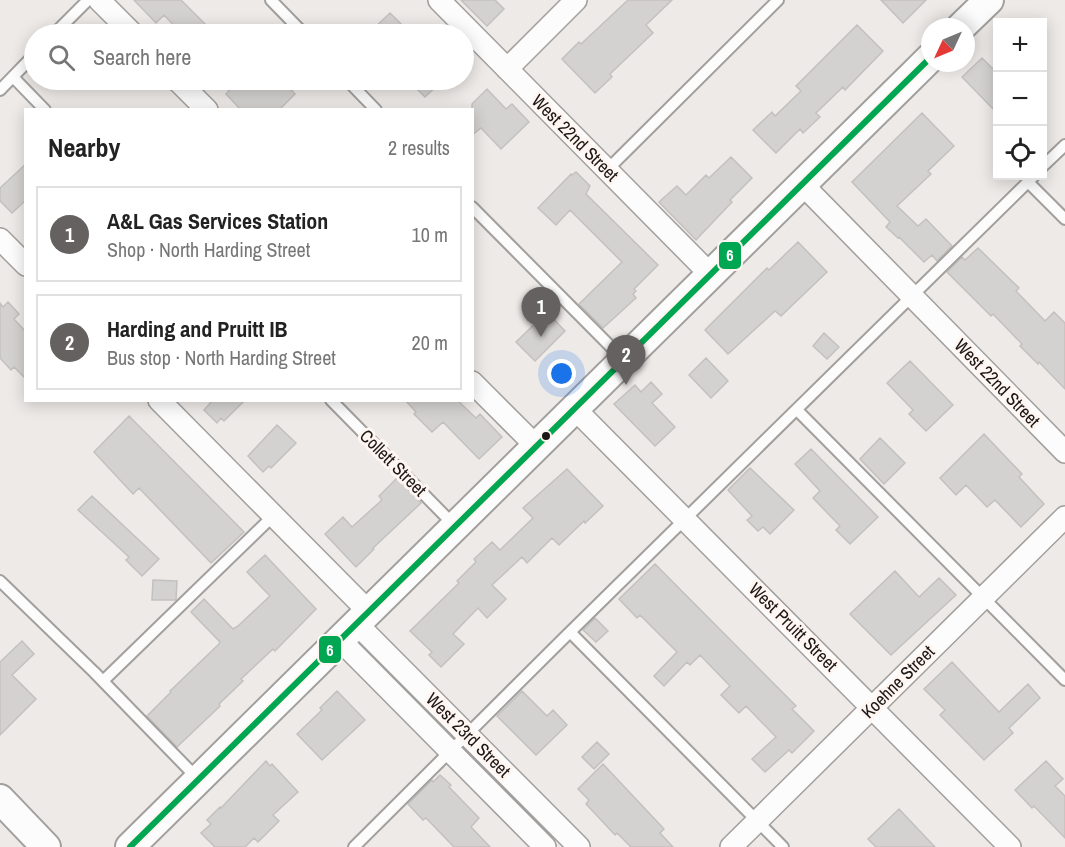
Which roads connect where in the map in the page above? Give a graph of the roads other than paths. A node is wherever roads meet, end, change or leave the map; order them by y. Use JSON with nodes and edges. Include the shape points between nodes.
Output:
{"nodes":[{"id":1,"x":88,"y":0,"type":"edge"},
{"id":2,"x":99,"y":0,"type":"edge"},
{"id":3,"x":271,"y":0,"type":"edge"},
{"id":4,"x":439,"y":0,"type":"edge"},
{"id":5,"x":576,"y":0,"type":"edge"},
{"id":6,"x":778,"y":0,"type":"edge"},
{"id":7,"x":989,"y":0,"type":"edge"},
{"id":8,"x":971,"y":18,"type":"edge"},
{"id":9,"x":64,"y":24,"type":"edge"},
{"id":10,"x":123,"y":24,"type":"edge"},
{"id":11,"x":294,"y":24,"type":"edge"},
{"id":12,"x":463,"y":24,"type":"edge"},
{"id":13,"x":474,"y":36,"type":"edge"},
{"id":14,"x":24,"y":65,"type":"edge"},
{"id":15,"x":921,"y":67,"type":"edge"},
{"id":16,"x":507,"y":69,"type":"junction"},
{"id":17,"x":13,"y":77,"type":"junction"},
{"id":18,"x":24,"y":88,"type":"edge"},
{"id":19,"x":0,"y":90,"type":"edge"},
{"id":20,"x":26,"y":90,"type":"edge"},
{"id":21,"x":187,"y":90,"type":"edge"},
{"id":22,"x":357,"y":90,"type":"edge"},
{"id":23,"x":43,"y":108,"type":"edge"},
{"id":24,"x":205,"y":108,"type":"edge"},
{"id":25,"x":374,"y":108,"type":"edge"},
{"id":26,"x":1065,"y":145,"type":"edge"},
{"id":27,"x":1047,"y":162,"type":"edge"},
{"id":28,"x":607,"y":170,"type":"junction"},
{"id":29,"x":1029,"y":180,"type":"edge"},
{"id":30,"x":1033,"y":180,"type":"edge"},
{"id":31,"x":803,"y":185,"type":"junction"},
{"id":32,"x":474,"y":209,"type":"edge"},
{"id":33,"x":1065,"y":219,"type":"edge"},
{"id":34,"x":0,"y":239,"type":"edge"},
{"id":35,"x":24,"y":263,"type":"edge"},
{"id":36,"x":711,"y":276,"type":"junction"},
{"id":37,"x":912,"y":296,"type":"junction"},
{"id":38,"x":611,"y":347,"type":"dead end"},
{"id":39,"x":474,"y":384,"type":"edge"},
{"id":40,"x":161,"y":402,"type":"edge"},
{"id":41,"x":334,"y":402,"type":"edge"},
{"id":42,"x":575,"y":409,"type":"junction"},
{"id":43,"x":797,"y":410,"type":"junction"},
{"id":44,"x":537,"y":447,"type":"junction"},
{"id":45,"x":1065,"y":452,"type":"edge"},
{"id":46,"x":273,"y":516,"type":"junction"},
{"id":47,"x":1065,"y":517,"type":"edge"},
{"id":48,"x":686,"y":520,"type":"junction"},
{"id":49,"x":454,"y":525,"type":"junction"},
{"id":50,"x":0,"y":582,"type":"edge"},
{"id":51,"x":983,"y":598,"type":"junction"},
{"id":52,"x":354,"y":624,"type":"junction"},
{"id":53,"x":570,"y":632,"type":"junction"},
{"id":54,"x":1065,"y":680,"type":"edge"},
{"id":55,"x":103,"y":681,"type":"junction"},
{"id":56,"x":873,"y":707,"type":"junction"},
{"id":57,"x":468,"y":735,"type":"junction"},
{"id":58,"x":451,"y":752,"type":"junction"},
{"id":59,"x":198,"y":779,"type":"junction"},
{"id":60,"x":0,"y":800,"type":"edge"},
{"id":61,"x":758,"y":821,"type":"junction"},
{"id":62,"x":46,"y":847,"type":"edge"},
{"id":63,"x":130,"y":847,"type":"edge"},
{"id":64,"x":354,"y":847,"type":"edge"},
{"id":65,"x":545,"y":847,"type":"edge"},
{"id":66,"x":579,"y":847,"type":"edge"},
{"id":67,"x":731,"y":847,"type":"edge"},
{"id":68,"x":783,"y":847,"type":"edge"},
{"id":69,"x":1010,"y":847,"type":"edge"}],
"edges":[{"from":1,"to":9,"type":"lane"},
{"from":2,"to":10,"type":"street"},
{"from":3,"to":11,"type":"lane"},
{"from":4,"to":12,"type":"street","name":"West 22nd Street"},
{"from":5,"to":16,"type":"street"},
{"from":6,"to":28,"type":"lane"},
{"from":7,"to":8,"type":"street"},
{"from":13,"to":16,"type":"street","name":"West 22nd Street"},
{"from":14,"to":17,"type":"lane"},
{"from":15,"to":31,"type":"street"},
{"from":16,"to":28,"type":"street","name":"West 22nd Street"},
{"from":17,"to":18,"type":"lane"},
{"from":17,"to":19,"type":"lane"},
{"from":20,"to":23,"type":"lane"},
{"from":21,"to":24,"type":"street"},
{"from":22,"to":25,"type":"lane"},
{"from":26,"to":27,"type":"lane"},
{"from":28,"to":36,"type":"street","name":"West 22nd Street"},
{"from":29,"to":37,"type":"lane"},
{"from":30,"to":33,"type":"lane"},
{"from":31,"to":36,"type":"street"},
{"from":31,"to":37,"type":"street","name":"West 22nd Street"},
{"from":32,"to":38,"type":"lane"},
{"from":34,"to":35,"type":"street"},
{"from":36,"to":42,"type":"street"},
{"from":37,"to":43,"type":"lane"},
{"from":37,"to":45,"type":"street","name":"West 22nd Street"},
{"from":39,"to":44,"type":"street"},
{"from":40,"to":46,"type":"street","name":"West 23rd Street"},
{"from":41,"to":49,"type":"lane","name":"Collett Street"},
{"from":42,"to":44,"type":"street"},
{"from":42,"to":48,"type":"street","name":"West Pruitt Street"},
{"from":43,"to":48,"type":"lane"},
{"from":43,"to":51,"type":"lane"},
{"from":44,"to":49,"type":"street"},
{"from":46,"to":52,"type":"street","name":"West 23rd Street"},
{"from":46,"to":55,"type":"lane"},
{"from":47,"to":51,"type":"street","name":"Koehne Street"},
{"from":48,"to":53,"type":"lane"},
{"from":48,"to":56,"type":"street","name":"West Pruitt Street"},
{"from":49,"to":52,"type":"street"},
{"from":50,"to":55,"type":"lane"},
{"from":51,"to":54,"type":"lane"},
{"from":51,"to":56,"type":"street","name":"Koehne Street"},
{"from":52,"to":57,"type":"street","name":"West 23rd Street"},
{"from":52,"to":58,"type":"street","name":"West 23rd Street"},
{"from":52,"to":59,"type":"street"},
{"from":53,"to":57,"type":"lane"},
{"from":53,"to":61,"type":"lane"},
{"from":55,"to":59,"type":"lane"},
{"from":56,"to":61,"type":"street","name":"Koehne Street"},
{"from":56,"to":69,"type":"street","name":"West Pruitt Street"},
{"from":57,"to":58,"type":"lane"},
{"from":57,"to":66,"type":"street","name":"West 23rd Street"},
{"from":58,"to":64,"type":"lane"},
{"from":58,"to":65,"type":"street","name":"West 23rd Street"},
{"from":59,"to":63,"type":"street"},
{"from":60,"to":62,"type":"street"},
{"from":61,"to":67,"type":"street","name":"Koehne Street"},
{"from":61,"to":68,"type":"lane"}]}
